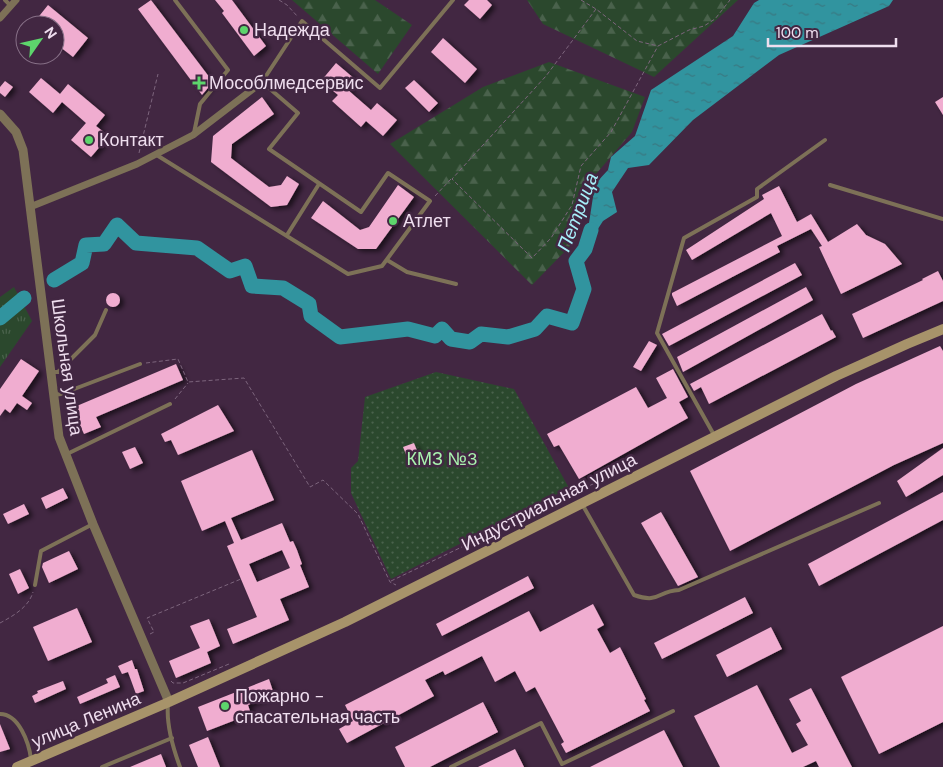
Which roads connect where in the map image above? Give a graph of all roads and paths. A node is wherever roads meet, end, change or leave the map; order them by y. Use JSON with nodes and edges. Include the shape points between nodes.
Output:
{"nodes":[{"id":1,"x":5,"y":0,"type":"edge"},
{"id":2,"x":175,"y":0,"type":"edge"},
{"id":3,"x":279,"y":0,"type":"edge"},
{"id":4,"x":453,"y":0,"type":"edge"},
{"id":5,"x":581,"y":0,"type":"edge"},
{"id":6,"x":730,"y":0,"type":"edge"},
{"id":7,"x":13,"y":3,"type":"edge"},
{"id":8,"x":596,"y":9,"type":"junction"},
{"id":9,"x":0,"y":18,"type":"edge"},
{"id":10,"x":302,"y":21,"type":"junction"},
{"id":11,"x":658,"y":46,"type":"junction"},
{"id":12,"x":158,"y":74,"type":"dead end"},
{"id":13,"x":262,"y":82,"type":"junction"},
{"id":14,"x":0,"y":114,"type":"edge"},
{"id":15,"x":193,"y":135,"type":"junction"},
{"id":16,"x":826,"y":140,"type":"dead end"},
{"id":17,"x":155,"y":154,"type":"junction"},
{"id":18,"x":137,"y":164,"type":"junction"},
{"id":19,"x":452,"y":179,"type":"junction"},
{"id":20,"x":319,"y":184,"type":"junction"},
{"id":21,"x":830,"y":185,"type":"dead end"},
{"id":22,"x":430,"y":201,"type":"junction"},
{"id":23,"x":30,"y":206,"type":"junction"},
{"id":24,"x":943,"y":219,"type":"edge"},
{"id":25,"x":287,"y":236,"type":"junction"},
{"id":26,"x":387,"y":260,"type":"junction"},
{"id":27,"x":456,"y":284,"type":"dead end"},
{"id":28,"x":106,"y":310,"type":"dead end"},
{"id":29,"x":943,"y":329,"type":"edge"},
{"id":30,"x":140,"y":364,"type":"joint"},
{"id":31,"x":51,"y":372,"type":"junction"},
{"id":32,"x":188,"y":382,"type":"junction"},
{"id":33,"x":54,"y":395,"type":"junction"},
{"id":34,"x":170,"y":404,"type":"joint"},
{"id":35,"x":715,"y":437,"type":"junction"},
{"id":36,"x":65,"y":455,"type":"junction"},
{"id":37,"x":614,"y":478,"type":"dead end"},
{"id":38,"x":879,"y":503,"type":"dead end"},
{"id":39,"x":582,"y":504,"type":"junction"},
{"id":40,"x":93,"y":524,"type":"junction"},
{"id":41,"x":241,"y":579,"type":"dead end"},
{"id":42,"x":390,"y":582,"type":"junction"},
{"id":43,"x":35,"y":585,"type":"joint"},
{"id":44,"x":398,"y":587,"type":"dead end"},
{"id":45,"x":0,"y":623,"type":"edge"},
{"id":46,"x":149,"y":634,"type":"dead end"},
{"id":47,"x":168,"y":702,"type":"junction"},
{"id":48,"x":673,"y":711,"type":"dead end"},
{"id":49,"x":0,"y":714,"type":"edge"},
{"id":50,"x":172,"y":738,"type":"junction"},
{"id":51,"x":31,"y":762,"type":"junction"},
{"id":52,"x":17,"y":767,"type":"edge"},
{"id":53,"x":102,"y":767,"type":"edge"},
{"id":54,"x":180,"y":767,"type":"edge"},
{"id":55,"x":451,"y":767,"type":"edge"}],
"edges":[{"from":1,"to":7,"type":"lane"},
{"from":2,"to":15,"type":"lane","via":[[228,70],[200,104]]},
{"from":3,"to":10,"type":"path"},
{"from":4,"to":10,"type":"lane","via":[[380,88]]},
{"from":5,"to":8,"type":"path"},
{"from":6,"to":11,"type":"path","via":[[704,26]]},
{"from":7,"to":9,"type":"street"},
{"from":8,"to":11,"type":"path","via":[[637,41]]},
{"from":8,"to":19,"type":"path","via":[[546,76]]},
{"from":10,"to":13,"type":"lane"},
{"from":11,"to":19,"type":"path","via":[[611,132],[581,166],[572,205],[551,238],[532,258]]},
{"from":12,"to":18,"type":"path"},
{"from":13,"to":15,"type":"street"},
{"from":13,"to":20,"type":"lane","via":[[298,113],[269,149]]},
{"from":14,"to":23,"type":"street","name":"Школьная улица","via":[[20,141]]},
{"from":15,"to":17,"type":"street"},
{"from":16,"to":35,"type":"lane","via":[[757,189],[756,197],[684,238],[657,333]]},
{"from":17,"to":18,"type":"street"},
{"from":17,"to":25,"type":"lane"},
{"from":18,"to":23,"type":"street"},
{"from":19,"to":22,"type":"path"},
{"from":20,"to":22,"type":"lane","via":[[360,212],[388,173]]},
{"from":20,"to":25,"type":"lane"},
{"from":21,"to":24,"type":"lane"},
{"from":22,"to":26,"type":"lane"},
{"from":23,"to":31,"type":"street","name":"Школьная улица"},
{"from":25,"to":26,"type":"lane","via":[[348,274],[382,266]]},
{"from":26,"to":27,"type":"lane","via":[[407,272]]},
{"from":28,"to":31,"type":"lane","via":[[95,335],[58,372]]},
{"from":29,"to":35,"type":"main road","name":"Индустриальная улица","via":[[869,361]]},
{"from":30,"to":32,"type":"path","via":[[178,359]]},
{"from":30,"to":33,"type":"lane"},
{"from":31,"to":33,"type":"street","name":"Школьная улица"},
{"from":32,"to":34,"type":"path"},
{"from":32,"to":42,"type":"path","via":[[244,378],[310,487],[323,480],[358,514]]},
{"from":33,"to":36,"type":"street","name":"Школьная улица","via":[[59,437]]},
{"from":34,"to":36,"type":"lane"},
{"from":35,"to":39,"type":"main road","name":"Индустриальная улица"},
{"from":36,"to":40,"type":"street","name":"Школьная улица"},
{"from":37,"to":42,"type":"path","via":[[595,483]]},
{"from":38,"to":39,"type":"lane","via":[[654,599],[634,595]]},
{"from":39,"to":47,"type":"main road","name":"Индустриальная улица","via":[[345,622]]},
{"from":40,"to":43,"type":"lane","via":[[41,551]]},
{"from":40,"to":47,"type":"street","name":"Школьная улица"},
{"from":41,"to":46,"type":"path","via":[[147,618],[154,632]]},
{"from":42,"to":44,"type":"path"},
{"from":43,"to":45,"type":"path","via":[[32,597],[24,607]]},
{"from":47,"to":50,"type":"lane"},
{"from":47,"to":51,"type":"main road","name":"улица Ленина"},
{"from":48,"to":55,"type":"lane","via":[[562,764],[541,723]]},
{"from":49,"to":51,"type":"lane","via":[[6,714],[17,723],[29,749]]},
{"from":50,"to":53,"type":"lane"},
{"from":50,"to":54,"type":"lane"},
{"from":51,"to":52,"type":"main road","name":"улица Ленина"}]}
